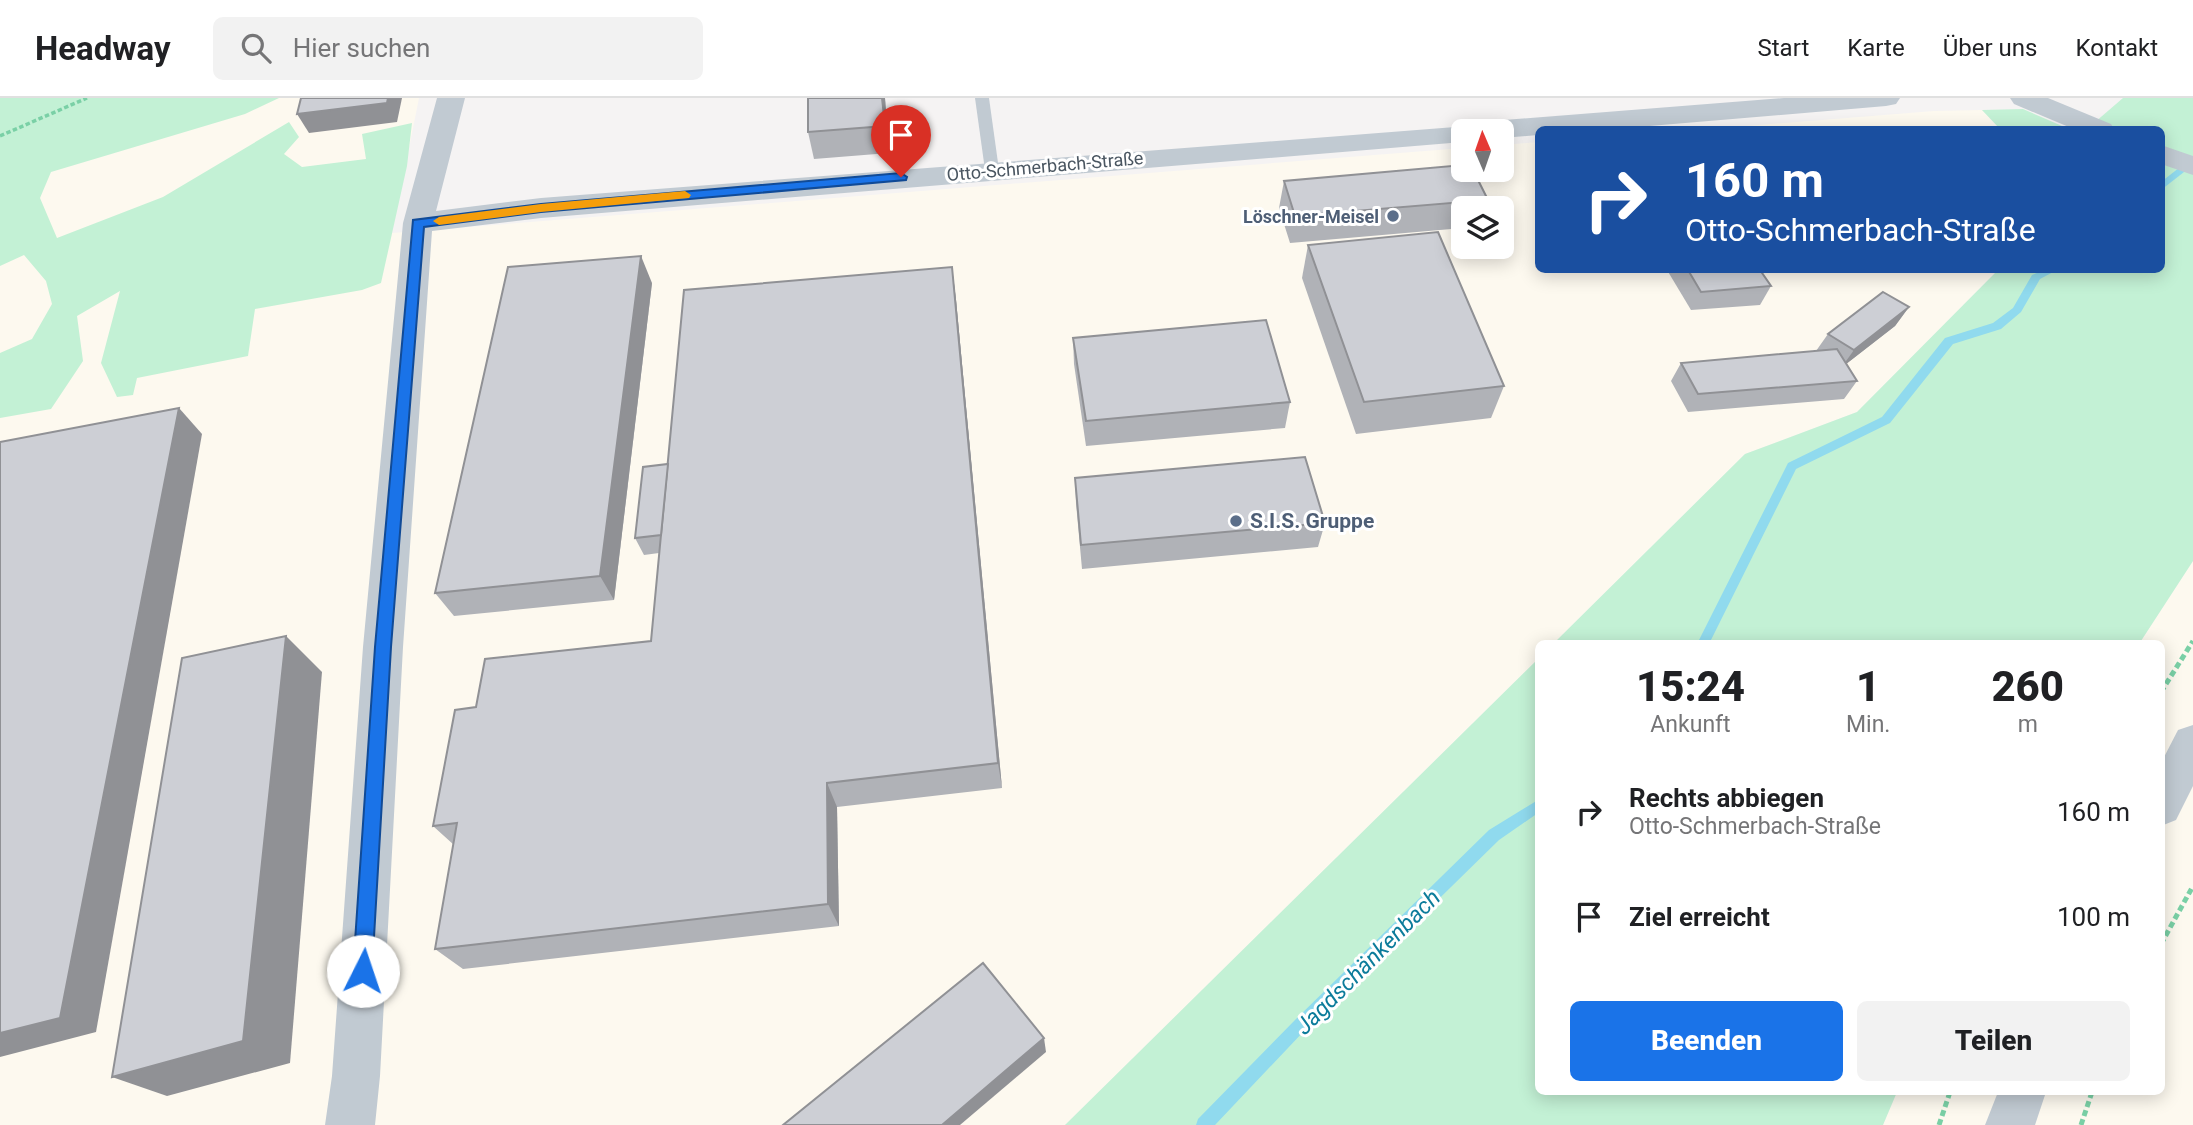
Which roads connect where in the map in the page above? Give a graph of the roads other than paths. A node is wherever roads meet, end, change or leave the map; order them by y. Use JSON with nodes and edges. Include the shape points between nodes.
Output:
{"nodes":[{"id":1,"x":451,"y":98,"type":"edge"},
{"id":2,"x":982,"y":98,"type":"edge"},
{"id":3,"x":1886,"y":98,"type":"edge"},
{"id":4,"x":2024,"y":98,"type":"edge"},
{"id":5,"x":1535,"y":126,"type":"edge"},
{"id":6,"x":1541,"y":126,"type":"edge"},
{"id":7,"x":2091,"y":126,"type":"edge"},
{"id":8,"x":1514,"y":128,"type":"edge"},
{"id":9,"x":1451,"y":133,"type":"edge"},
{"id":10,"x":2165,"y":156,"type":"edge"},
{"id":11,"x":2193,"y":166,"type":"edge"},
{"id":12,"x":992,"y":170,"type":"junction"},
{"id":13,"x":418,"y":223,"type":"junction"},
{"id":14,"x":2193,"y":743,"type":"edge"},
{"id":15,"x":2165,"y":798,"type":"edge"},
{"id":16,"x":2021,"y":1095,"type":"edge"},
{"id":17,"x":350,"y":1125,"type":"edge"},
{"id":18,"x":2010,"y":1125,"type":"edge"}],
"edges":[{"from":1,"to":13,"type":"street"},
{"from":2,"to":12,"type":"lane"},
{"from":3,"to":6,"type":"street"},
{"from":4,"to":7,"type":"street"},
{"from":5,"to":8,"type":"street"},
{"from":9,"to":12,"type":"street","name":"Otto-Schmerbach-Straße"},
{"from":10,"to":11,"type":"street"},
{"from":12,"to":13,"type":"street","name":"Otto-Schmerbach-Straße","via":[[541,208]]},
{"from":13,"to":17,"type":"street"},
{"from":14,"to":15,"type":"street"},
{"from":16,"to":18,"type":"street"}]}
